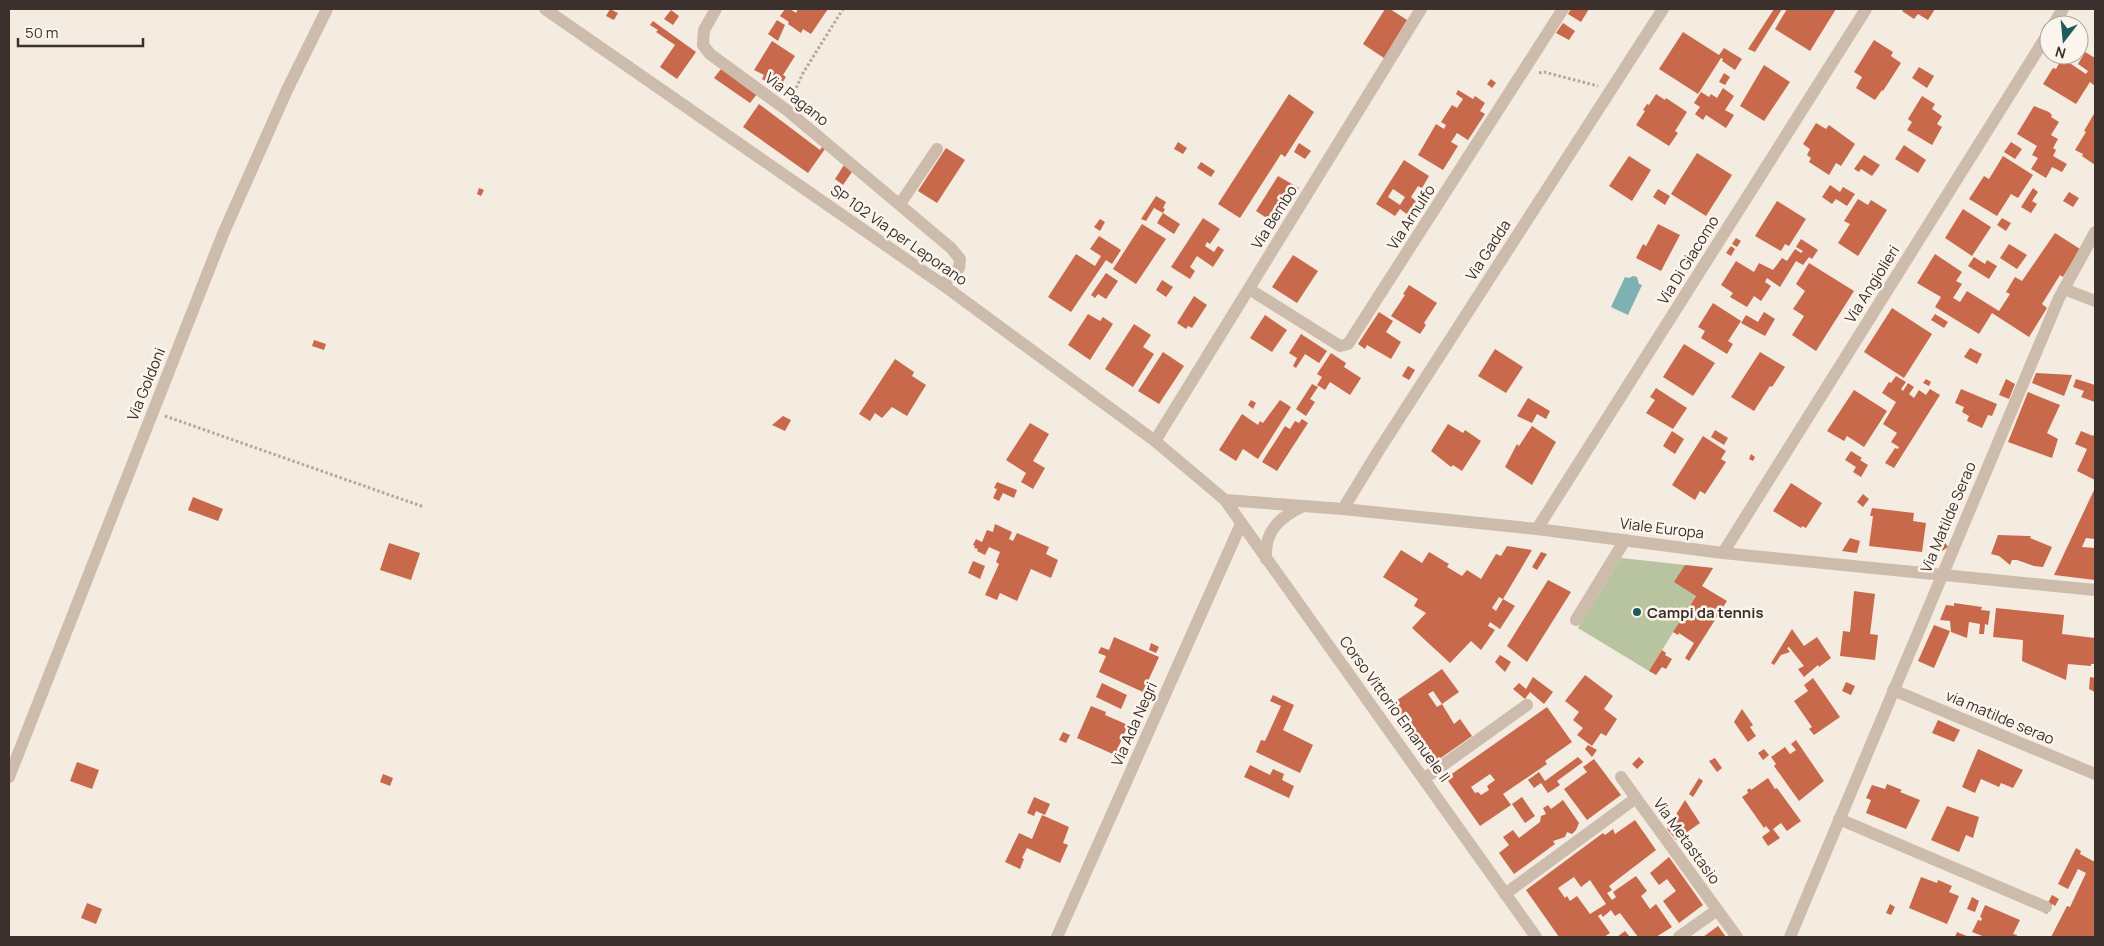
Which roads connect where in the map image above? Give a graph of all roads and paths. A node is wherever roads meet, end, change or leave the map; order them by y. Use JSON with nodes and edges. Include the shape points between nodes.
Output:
{"nodes":[{"id":1,"x":327,"y":9,"type":"edge"},
{"id":2,"x":546,"y":9,"type":"edge"},
{"id":3,"x":716,"y":9,"type":"edge"},
{"id":4,"x":843,"y":9,"type":"edge"},
{"id":5,"x":1421,"y":9,"type":"edge"},
{"id":6,"x":1563,"y":9,"type":"edge"},
{"id":7,"x":1663,"y":9,"type":"edge"},
{"id":8,"x":1866,"y":9,"type":"edge"},
{"id":9,"x":2039,"y":48,"type":"edge"},
{"id":10,"x":1521,"y":75,"type":"junction"},
{"id":11,"x":1611,"y":90,"type":"junction"},
{"id":12,"x":788,"y":111,"type":"junction"},
{"id":13,"x":937,"y":149,"type":"dead end"},
{"id":14,"x":900,"y":204,"type":"junction"},
{"id":15,"x":2095,"y":232,"type":"edge"},
{"id":16,"x":943,"y":285,"type":"junction"},
{"id":17,"x":1249,"y":289,"type":"junction"},
{"id":18,"x":2064,"y":289,"type":"junction"},
{"id":19,"x":2095,"y":301,"type":"edge"},
{"id":20,"x":152,"y":411,"type":"junction"},
{"id":21,"x":1155,"y":442,"type":"junction"},
{"id":22,"x":1225,"y":500,"type":"junction"},
{"id":23,"x":1303,"y":506,"type":"junction"},
{"id":24,"x":424,"y":507,"type":"dead end"},
{"id":25,"x":1343,"y":509,"type":"junction"},
{"id":26,"x":1241,"y":524,"type":"junction"},
{"id":27,"x":1538,"y":529,"type":"junction"},
{"id":28,"x":1625,"y":540,"type":"junction"},
{"id":29,"x":1723,"y":553,"type":"junction"},
{"id":30,"x":1266,"y":559,"type":"junction"},
{"id":31,"x":1941,"y":574,"type":"junction"},
{"id":32,"x":2095,"y":590,"type":"edge"},
{"id":33,"x":1576,"y":620,"type":"dead end"},
{"id":34,"x":1893,"y":690,"type":"junction"},
{"id":35,"x":1527,"y":705,"type":"dead end"},
{"id":36,"x":2095,"y":774,"type":"edge"},
{"id":37,"x":9,"y":777,"type":"edge"},
{"id":38,"x":1424,"y":778,"type":"junction"},
{"id":39,"x":1621,"y":778,"type":"dead end"},
{"id":40,"x":1636,"y":798,"type":"junction"},
{"id":41,"x":1839,"y":819,"type":"junction"},
{"id":42,"x":1505,"y":894,"type":"junction"},
{"id":43,"x":2046,"y":907,"type":"dead end"},
{"id":44,"x":1717,"y":910,"type":"junction"},
{"id":45,"x":1057,"y":937,"type":"edge"},
{"id":46,"x":1536,"y":937,"type":"edge"},
{"id":47,"x":1679,"y":937,"type":"edge"},
{"id":48,"x":1737,"y":937,"type":"edge"},
{"id":49,"x":1790,"y":937,"type":"edge"}],
"edges":[{"from":1,"to":20,"type":"street","name":"Via Goldoni","via":[[222,234]]},
{"from":2,"to":16,"type":"street","name":"SP 102 Via per Leporano"},
{"from":3,"to":12,"type":"street","name":"Via Pagano","via":[[704,30],[703,45],[710,54]]},
{"from":4,"to":12,"type":"path","via":[[803,73]]},
{"from":5,"to":17,"type":"street","name":"Via Bembo"},
{"from":6,"to":10,"type":"street","name":"Via Arnulfo"},
{"from":7,"to":11,"type":"street","name":"Via Gadda"},
{"from":8,"to":27,"type":"street","name":"Via Di Giacomo"},
{"from":9,"to":29,"type":"street","name":"Via Angiolieri"},
{"from":10,"to":11,"type":"path","via":[[1544,72]]},
{"from":10,"to":17,"type":"street","name":"Via Arnulfo","via":[[1348,344],[1340,346]]},
{"from":11,"to":25,"type":"street","name":"Via Gadda"},
{"from":12,"to":14,"type":"street","name":"Via Pagano"},
{"from":13,"to":14,"type":"street"},
{"from":14,"to":16,"type":"street","name":"Via Pagano","via":[[960,259],[958,268]]},
{"from":15,"to":18,"type":"street","name":"Via Matilde Serao"},
{"from":16,"to":21,"type":"street","name":"SP 102 Via per Leporano"},
{"from":17,"to":21,"type":"street","name":"Via Bembo"},
{"from":18,"to":19,"type":"street"},
{"from":18,"to":31,"type":"street","name":"Via Matilde Serao"},
{"from":20,"to":24,"type":"path"},
{"from":20,"to":37,"type":"street","name":"Via Goldoni"},
{"from":21,"to":22,"type":"street","name":"SP 102 Via per Leporano"},
{"from":22,"to":23,"type":"street","name":"Viale Europa"},
{"from":22,"to":26,"type":"street","name":"Corso Vittorio Emanuele II"},
{"from":23,"to":25,"type":"street","name":"Viale Europa"},
{"from":23,"to":30,"type":"street","via":[[1274,525],[1266,544]]},
{"from":25,"to":27,"type":"street","name":"Viale Europa"},
{"from":26,"to":30,"type":"street","name":"Corso Vittorio Emanuele II"},
{"from":26,"to":45,"type":"street","name":"Via Ada Negri"},
{"from":27,"to":28,"type":"street","name":"Viale Europa"},
{"from":28,"to":29,"type":"street","name":"Viale Europa"},
{"from":28,"to":33,"type":"street"},
{"from":29,"to":31,"type":"street","name":"Viale Europa"},
{"from":30,"to":38,"type":"street","name":"Corso Vittorio Emanuele II"},
{"from":31,"to":32,"type":"street","name":"Viale Europa"},
{"from":31,"to":34,"type":"street","name":"Via Matilde Serao"},
{"from":34,"to":36,"type":"street","name":"via matilde serao"},
{"from":34,"to":41,"type":"street","name":"Via Matilde Serao"},
{"from":35,"to":38,"type":"street"},
{"from":38,"to":42,"type":"street","name":"Corso Vittorio Emanuele II"},
{"from":39,"to":40,"type":"street"},
{"from":40,"to":42,"type":"street","name":"Via Metastasio"},
{"from":40,"to":44,"type":"street","name":"Via Metastasio"},
{"from":41,"to":43,"type":"street"},
{"from":41,"to":49,"type":"street","name":"Via Matilde Serao"},
{"from":42,"to":46,"type":"street","name":"Corso Vittorio Emanuele II"},
{"from":44,"to":47,"type":"street"},
{"from":44,"to":48,"type":"street","name":"Via Metastasio"}]}
